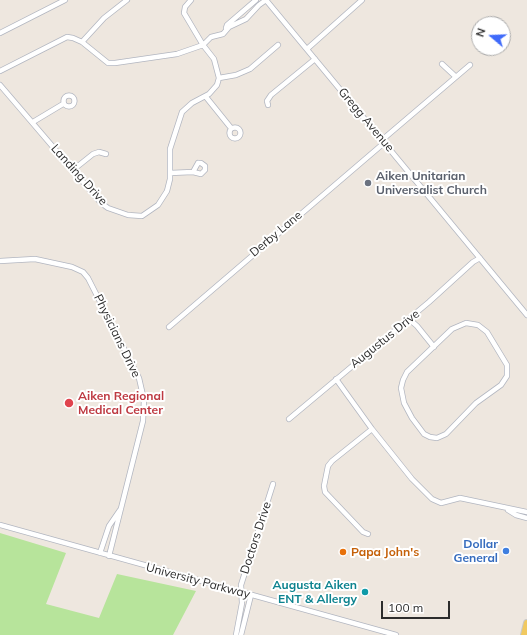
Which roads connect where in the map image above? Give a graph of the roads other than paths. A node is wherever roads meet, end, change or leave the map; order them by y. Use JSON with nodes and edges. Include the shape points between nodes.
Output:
{"nodes":[{"id":1,"x":65,"y":0,"type":"edge"},
{"id":2,"x":126,"y":0,"type":"edge"},
{"id":3,"x":191,"y":0,"type":"edge"},
{"id":4,"x":256,"y":0,"type":"edge"},
{"id":5,"x":266,"y":0,"type":"edge"},
{"id":6,"x":362,"y":0,"type":"edge"},
{"id":7,"x":0,"y":33,"type":"edge"},
{"id":8,"x":223,"y":34,"type":"junction"},
{"id":9,"x":82,"y":42,"type":"junction"},
{"id":10,"x":203,"y":45,"type":"junction"},
{"id":11,"x":278,"y":45,"type":"dead end"},
{"id":12,"x":307,"y":49,"type":"junction"},
{"id":13,"x":315,"y":59,"type":"junction"},
{"id":14,"x":442,"y":64,"type":"dead end"},
{"id":15,"x":470,"y":65,"type":"dead end"},
{"id":16,"x":0,"y":71,"type":"edge"},
{"id":17,"x":456,"y":77,"type":"junction"},
{"id":18,"x":219,"y":78,"type":"junction"},
{"id":19,"x":0,"y":84,"type":"edge"},
{"id":20,"x":206,"y":97,"type":"junction"},
{"id":21,"x":63,"y":104,"type":"dead end"},
{"id":22,"x":268,"y":105,"type":"dead end"},
{"id":23,"x":33,"y":122,"type":"junction"},
{"id":24,"x":232,"y":128,"type":"dead end"},
{"id":25,"x":383,"y":142,"type":"junction"},
{"id":26,"x":106,"y":154,"type":"dead end"},
{"id":27,"x":73,"y":170,"type":"junction"},
{"id":28,"x":193,"y":172,"type":"dead end"},
{"id":29,"x":170,"y":173,"type":"junction"},
{"id":30,"x":480,"y":258,"type":"junction"},
{"id":31,"x":0,"y":261,"type":"edge"},
{"id":32,"x":527,"y":315,"type":"edge"},
{"id":33,"x":409,"y":319,"type":"junction"},
{"id":34,"x":169,"y":327,"type":"dead end"},
{"id":35,"x":434,"y":347,"type":"junction"},
{"id":36,"x":336,"y":379,"type":"junction"},
{"id":37,"x":289,"y":419,"type":"dead end"},
{"id":38,"x":372,"y":430,"type":"junction"},
{"id":39,"x":273,"y":484,"type":"dead end"},
{"id":40,"x":121,"y":509,"type":"junction"},
{"id":41,"x":508,"y":510,"type":"junction"},
{"id":42,"x":527,"y":512,"type":"edge"},
{"id":43,"x":527,"y":518,"type":"edge"},
{"id":44,"x":0,"y":525,"type":"edge"},
{"id":45,"x":368,"y":534,"type":"dead end"},
{"id":46,"x":100,"y":553,"type":"junction"},
{"id":47,"x":109,"y":556,"type":"junction"},
{"id":48,"x":242,"y":593,"type":"junction"},
{"id":49,"x":251,"y":595,"type":"junction"},
{"id":50,"x":527,"y":623,"type":"edge"},
{"id":51,"x":236,"y":635,"type":"edge"},
{"id":52,"x":241,"y":635,"type":"edge"},
{"id":53,"x":396,"y":635,"type":"edge"},
{"id":54,"x":524,"y":635,"type":"edge"}],
"edges":[{"from":1,"to":7,"type":"street"},
{"from":2,"to":9,"type":"street","via":[[104,18]]},
{"from":3,"to":10,"type":"street","via":[[184,13]]},
{"from":4,"to":8,"type":"street","via":[[227,25]]},
{"from":5,"to":8,"type":"street","via":[[246,19],[229,27]]},
{"from":5,"to":12,"type":"street","name":"Gregg Avenue"},
{"from":6,"to":12,"type":"street"},
{"from":8,"to":10,"type":"street","via":[[211,36]]},
{"from":9,"to":10,"type":"street","via":[[104,62],[112,63],[169,56]]},
{"from":9,"to":16,"type":"street","via":[[64,38]]},
{"from":10,"to":18,"type":"street","via":[[214,59]]},
{"from":11,"to":18,"type":"street","via":[[250,69]]},
{"from":12,"to":13,"type":"street","name":"Gregg Avenue"},
{"from":13,"to":22,"type":"street","via":[[271,95],[267,101]]},
{"from":13,"to":25,"type":"street","name":"Gregg Avenue"},
{"from":14,"to":17,"type":"street"},
{"from":15,"to":17,"type":"street","name":"Derby Lane"},
{"from":17,"to":25,"type":"street","name":"Derby Lane"},
{"from":18,"to":20,"type":"street","name":"Landing Drive"},
{"from":19,"to":23,"type":"street","name":"Landing Drive"},
{"from":20,"to":24,"type":"street"},
{"from":20,"to":29,"type":"street","name":"Landing Drive","via":[[189,105],[182,112],[170,149]]},
{"from":21,"to":23,"type":"street"},
{"from":23,"to":27,"type":"street","name":"Landing Drive"},
{"from":25,"to":30,"type":"street","name":"Gregg Avenue"},
{"from":25,"to":34,"type":"street","name":"Derby Lane"},
{"from":26,"to":27,"type":"street","via":[[93,154]]},
{"from":27,"to":29,"type":"street","name":"Landing Drive","via":[[104,206],[137,216],[148,214],[161,201],[167,191]]},
{"from":28,"to":29,"type":"street"},
{"from":30,"to":32,"type":"street","name":"Gregg Avenue"},
{"from":30,"to":33,"type":"street","name":"Augustus Drive"},
{"from":31,"to":40,"type":"street","name":"Physicians Drive","via":[[39,260],[83,272],[136,371],[143,392],[143,421]]},
{"from":33,"to":35,"type":"street"},
{"from":33,"to":36,"type":"street","name":"Augustus Drive"},
{"from":35,"to":35,"type":"street","via":[[407,372],[401,388],[404,403],[412,418],[424,434],[437,438],[446,434],[476,402],[502,385],[508,369],[487,332],[474,323],[461,324],[452,329]]},
{"from":36,"to":37,"type":"street","name":"Augustus Drive"},
{"from":36,"to":38,"type":"street"},
{"from":38,"to":41,"type":"street","via":[[432,499],[441,502],[460,498]]},
{"from":38,"to":45,"type":"street","via":[[332,461],[328,466],[324,486],[325,492],[363,532]]},
{"from":39,"to":48,"type":"street","name":"Doctors Drive","via":[[240,585]]},
{"from":40,"to":46,"type":"street","name":"Physicians Drive","via":[[109,526]]},
{"from":40,"to":47,"type":"street","name":"Physicians Drive"},
{"from":41,"to":42,"type":"street"},
{"from":41,"to":43,"type":"street"},
{"from":44,"to":46,"type":"street","name":"University Parkway"},
{"from":46,"to":47,"type":"street","name":"University Parkway"},
{"from":47,"to":48,"type":"street","name":"University Parkway"},
{"from":48,"to":49,"type":"street","name":"University Parkway"},
{"from":48,"to":51,"type":"street","name":"Doctors Drive"},
{"from":49,"to":52,"type":"street"},
{"from":49,"to":53,"type":"street","name":"University Parkway"},
{"from":50,"to":54,"type":"main road"}]}
